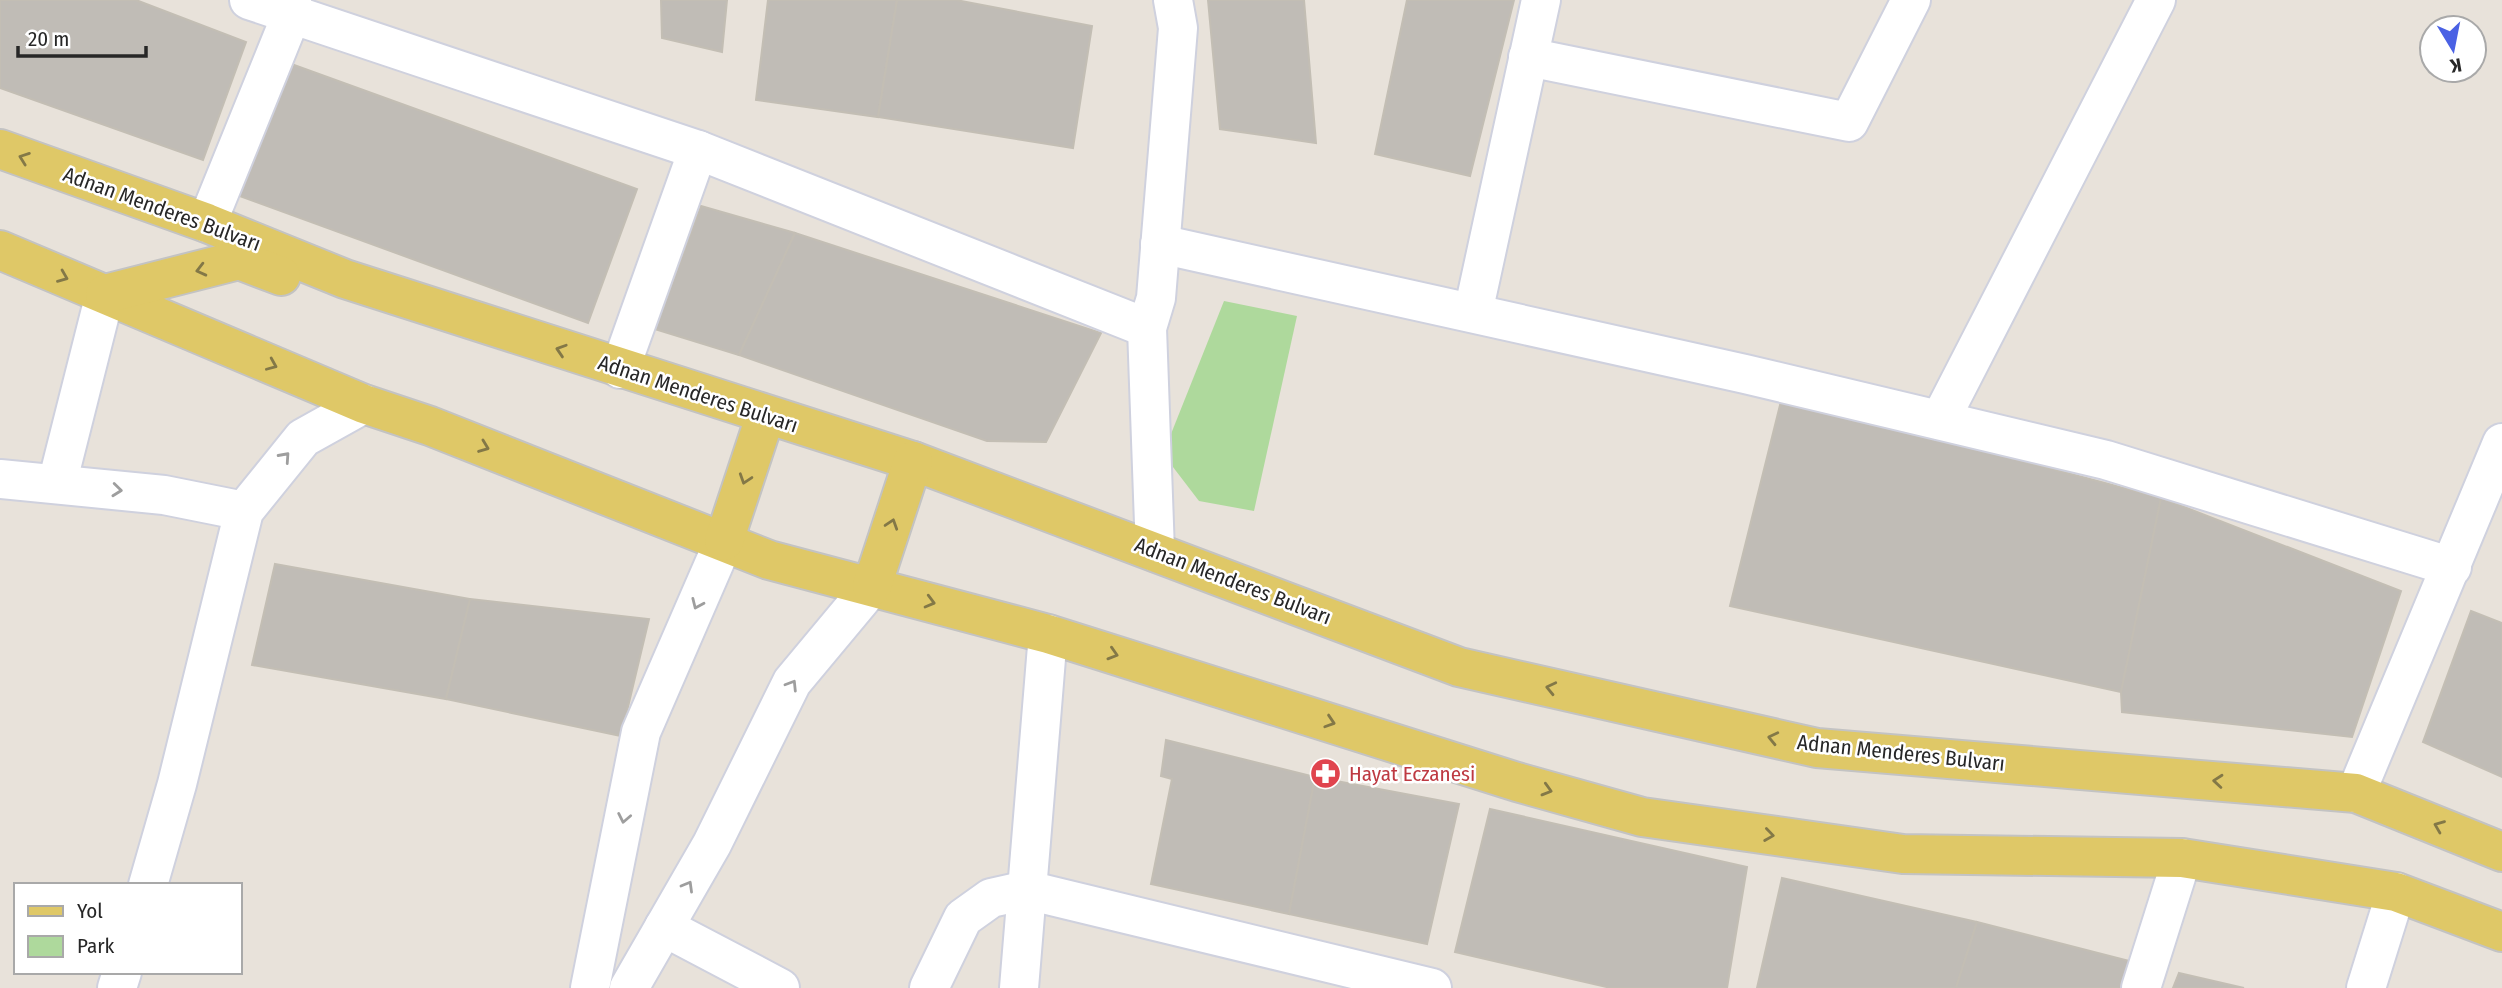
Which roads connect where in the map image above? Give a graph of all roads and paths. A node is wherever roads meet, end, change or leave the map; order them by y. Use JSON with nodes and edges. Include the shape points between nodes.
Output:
{"nodes":[{"id":1,"x":249,"y":0,"type":"edge"},
{"id":2,"x":1173,"y":0,"type":"edge"},
{"id":3,"x":1541,"y":0,"type":"edge"},
{"id":4,"x":1911,"y":0,"type":"edge"},
{"id":5,"x":2156,"y":0,"type":"edge"},
{"id":6,"x":291,"y":8,"type":"edge"},
{"id":7,"x":1528,"y":57,"type":"junction"},
{"id":8,"x":0,"y":149,"type":"edge"},
{"id":9,"x":698,"y":150,"type":"junction"},
{"id":10,"x":207,"y":223,"type":"junction"},
{"id":11,"x":1160,"y":244,"type":"junction"},
{"id":12,"x":0,"y":250,"type":"edge"},
{"id":13,"x":104,"y":294,"type":"junction"},
{"id":14,"x":1473,"y":313,"type":"junction"},
{"id":15,"x":456,"y":315,"type":"junction"},
{"id":16,"x":1147,"y":328,"type":"junction"},
{"id":17,"x":620,"y":369,"type":"junction"},
{"id":18,"x":364,"y":404,"type":"junction"},
{"id":19,"x":765,"y":416,"type":"junction"},
{"id":20,"x":1940,"y":420,"type":"junction"},
{"id":21,"x":2502,"y":443,"type":"edge"},
{"id":22,"x":913,"y":461,"type":"junction"},
{"id":23,"x":0,"y":479,"type":"edge"},
{"id":24,"x":57,"y":484,"type":"junction"},
{"id":25,"x":244,"y":511,"type":"junction"},
{"id":26,"x":724,"y":541,"type":"junction"},
{"id":27,"x":1155,"y":552,"type":"junction"},
{"id":28,"x":2452,"y":567,"type":"junction"},
{"id":29,"x":872,"y":586,"type":"junction"},
{"id":30,"x":1048,"y":634,"type":"junction"},
{"id":31,"x":2356,"y":793,"type":"junction"},
{"id":32,"x":2502,"y":852,"type":"edge"},
{"id":33,"x":2182,"y":858,"type":"junction"},
{"id":34,"x":149,"y":883,"type":"edge"},
{"id":35,"x":1027,"y":890,"type":"junction"},
{"id":36,"x":2396,"y":892,"type":"junction"},
{"id":37,"x":664,"y":927,"type":"junction"},
{"id":38,"x":2502,"y":932,"type":"edge"},
{"id":39,"x":1310,"y":973,"type":"edge"},
{"id":40,"x":590,"y":988,"type":"edge"},
{"id":41,"x":629,"y":988,"type":"edge"},
{"id":42,"x":780,"y":988,"type":"edge"},
{"id":43,"x":929,"y":988,"type":"edge"},
{"id":44,"x":1019,"y":988,"type":"edge"},
{"id":45,"x":1432,"y":988,"type":"edge"},
{"id":46,"x":2141,"y":988,"type":"edge"},
{"id":47,"x":2367,"y":988,"type":"edge"}],
"edges":[{"from":1,"to":6,"type":"street"},
{"from":2,"to":11,"type":"street","via":[[1178,28]]},
{"from":3,"to":7,"type":"street"},
{"from":4,"to":7,"type":"street","via":[[1849,122]]},
{"from":5,"to":20,"type":"street"},
{"from":6,"to":9,"type":"street"},
{"from":6,"to":10,"type":"street"},
{"from":7,"to":14,"type":"street"},
{"from":10,"to":8,"type":"main road","name":"Adnan Menderes Bulvarı","one_way":true},
{"from":9,"to":16,"type":"street"},
{"from":9,"to":17,"type":"street"},
{"from":10,"to":15,"type":"main road","name":"Adnan Menderes Bulvarı","via":[[345,279]]},
{"from":11,"to":14,"type":"street"},
{"from":11,"to":16,"type":"street","via":[[1156,298]]},
{"from":12,"to":13,"type":"main road","one_way":true},
{"from":15,"to":13,"type":"main road","one_way":true,"via":[[368,308],[239,260]]},
{"from":13,"to":18,"type":"main road","one_way":true},
{"from":13,"to":24,"type":"street"},
{"from":14,"to":20,"type":"street"},
{"from":17,"to":15,"type":"main road","name":"Adnan Menderes Bulvarı","one_way":true},
{"from":16,"to":27,"type":"street"},
{"from":17,"to":19,"type":"main road","name":"Adnan Menderes Bulvarı"},
{"from":25,"to":18,"type":"street","one_way":true,"via":[[303,438]]},
{"from":18,"to":26,"type":"main road","one_way":true},
{"from":19,"to":22,"type":"main road","name":"Adnan Menderes Bulvarı"},
{"from":19,"to":26,"type":"main road","one_way":true},
{"from":20,"to":28,"type":"street","via":[[2106,460]]},
{"from":21,"to":28,"type":"street"},
{"from":22,"to":27,"type":"main road","name":"Adnan Menderes Bulvarı"},
{"from":29,"to":22,"type":"main road","one_way":true},
{"from":23,"to":24,"type":"street"},
{"from":24,"to":25,"type":"street","one_way":true,"via":[[164,495]]},
{"from":25,"to":34,"type":"street"},
{"from":26,"to":29,"type":"main road","via":[[769,560]]},
{"from":26,"to":40,"type":"street","one_way":true,"via":[[641,732]]},
{"from":31,"to":27,"type":"main road","name":"Adnan Menderes Bulvarı","one_way":true,"via":[[1816,748],[1459,667]]},
{"from":28,"to":31,"type":"street"},
{"from":29,"to":30,"type":"main road","one_way":true},
{"from":37,"to":29,"type":"street","one_way":true,"via":[[712,844],[792,682]]},
{"from":30,"to":33,"type":"main road","one_way":true,"via":[[1642,817],[1903,854]]},
{"from":30,"to":35,"type":"street"},
{"from":32,"to":31,"type":"main road","name":"Adnan Menderes Bulvarı","one_way":true},
{"from":33,"to":36,"type":"main road"},
{"from":33,"to":46,"type":"street"},
{"from":35,"to":39,"type":"street"},
{"from":35,"to":43,"type":"street","via":[[991,898],[963,918]]},
{"from":35,"to":44,"type":"street"},
{"from":36,"to":38,"type":"main road"},
{"from":36,"to":47,"type":"street"},
{"from":37,"to":41,"type":"street"},
{"from":37,"to":42,"type":"street"},
{"from":39,"to":45,"type":"street"}]}
